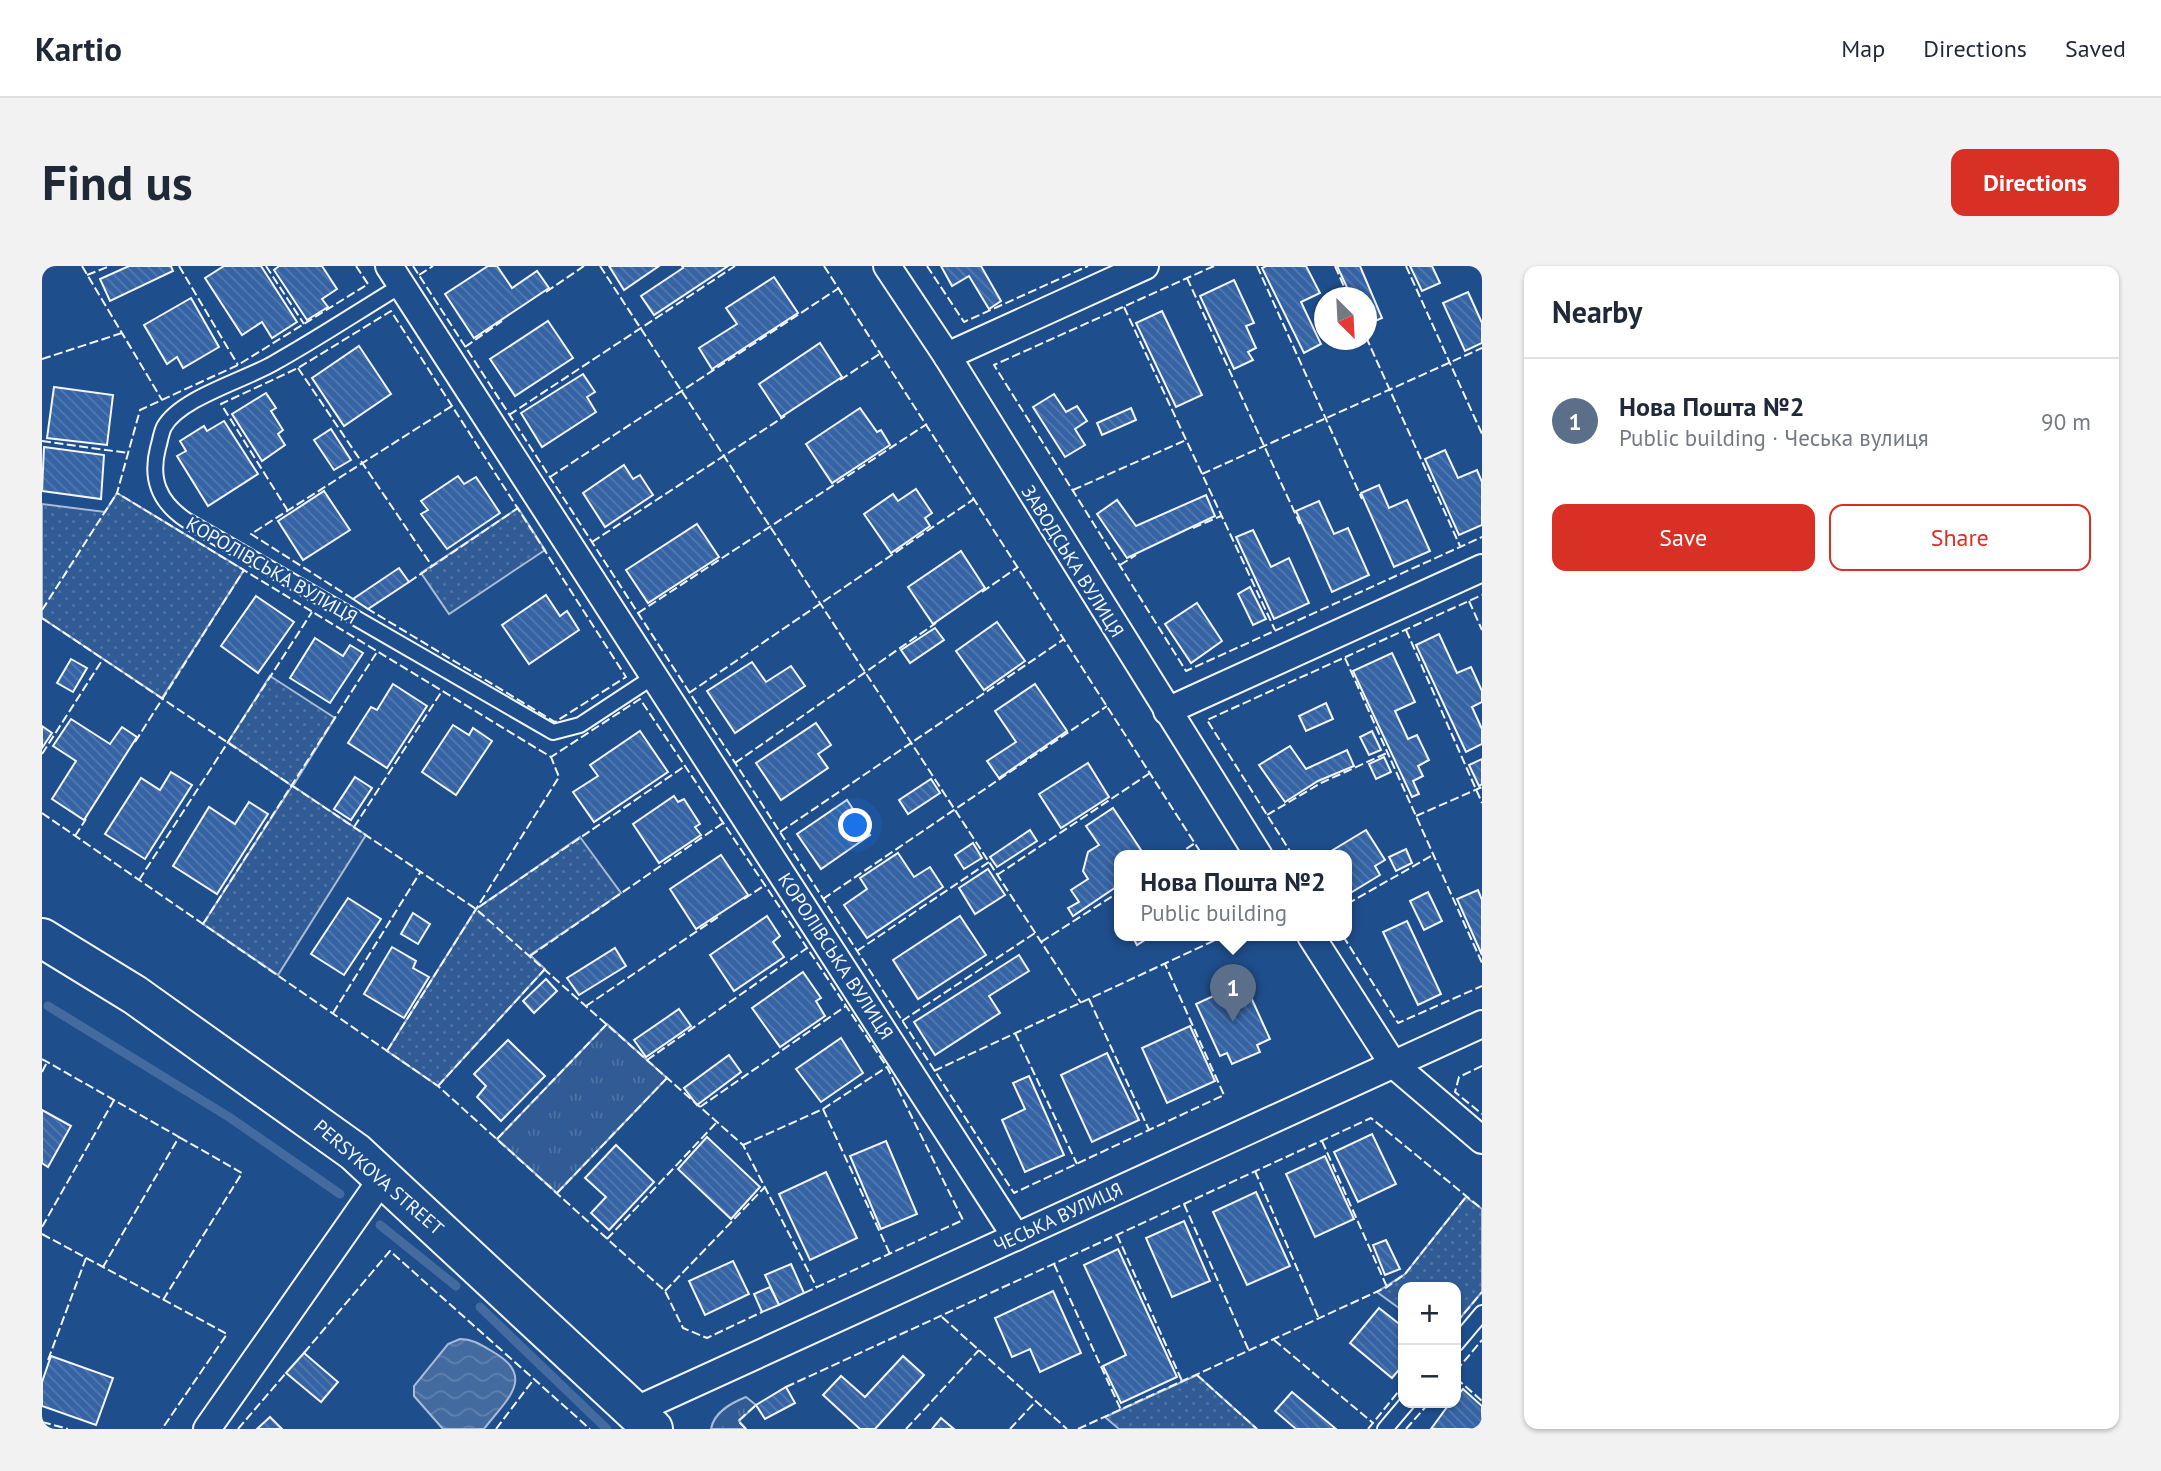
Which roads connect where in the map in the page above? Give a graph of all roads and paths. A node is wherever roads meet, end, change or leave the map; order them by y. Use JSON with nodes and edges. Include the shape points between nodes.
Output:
{"nodes":[{"id":1,"x":887,"y":266,"type":"edge"},
{"id":2,"x":1145,"y":266,"type":"edge"},
{"id":3,"x":395,"y":275,"type":"edge"},
{"id":4,"x":947,"y":356,"type":"junction"},
{"id":5,"x":1482,"y":568,"type":"edge"},
{"id":6,"x":656,"y":674,"type":"junction"},
{"id":7,"x":1167,"y":711,"type":"junction"},
{"id":8,"x":1255,"y":850,"type":"edge"},
{"id":9,"x":42,"y":938,"type":"edge"},
{"id":10,"x":1314,"y":941,"type":"edge"},
{"id":11,"x":1482,"y":1024,"type":"edge"},
{"id":12,"x":1393,"y":1064,"type":"junction"},
{"id":13,"x":1482,"y":1140,"type":"edge"},
{"id":14,"x":384,"y":1176,"type":"junction"},
{"id":15,"x":1016,"y":1237,"type":"junction"},
{"id":16,"x":1482,"y":1313,"type":"edge"},
{"id":17,"x":1461,"y":1339,"type":"edge"},
{"id":18,"x":1403,"y":1408,"type":"edge"},
{"id":19,"x":644,"y":1420,"type":"edge"},
{"id":20,"x":207,"y":1429,"type":"edge"},
{"id":21,"x":1385,"y":1429,"type":"edge"}],
"edges":[{"from":1,"to":4,"type":"street","name":"ЗАВОДСЬКА ВУЛИЦЯ"},
{"from":2,"to":4,"type":"street"},
{"from":3,"to":6,"type":"street","name":"КОРОЛІВСЬКА ВУЛИЦЯ"},
{"from":3,"to":6,"type":"lane","name":"КОРОЛІВСЬКА ВУЛИЦЯ","via":[[270,366],[178,412],[164,427],[154,464],[161,496],[186,520],[552,732],[580,725]]},
{"from":4,"to":7,"type":"street","name":"ЗАВОДСЬКА ВУЛИЦЯ"},
{"from":5,"to":7,"type":"street"},
{"from":6,"to":15,"type":"street","name":"КОРОЛІВСЬКА ВУЛИЦЯ"},
{"from":7,"to":8,"type":"street","name":"ЗАВОДСЬКА ВУЛИЦЯ"},
{"from":9,"to":14,"type":"main road","name":"PERSYKOVA STREET","via":[[203,1041]]},
{"from":10,"to":12,"type":"street"},
{"from":11,"to":12,"type":"street","name":"ЧЕСЬКА ВУЛИЦЯ"},
{"from":12,"to":13,"type":"street"},
{"from":12,"to":15,"type":"street","name":"ЧЕСЬКА ВУЛИЦЯ"},
{"from":14,"to":19,"type":"main road","name":"PERSYKOVA STREET"},
{"from":14,"to":20,"type":"street"},
{"from":15,"to":19,"type":"street","name":"ЧЕСЬКА ВУЛИЦЯ"},
{"from":16,"to":17,"type":"lane"},
{"from":18,"to":21,"type":"lane"}]}
